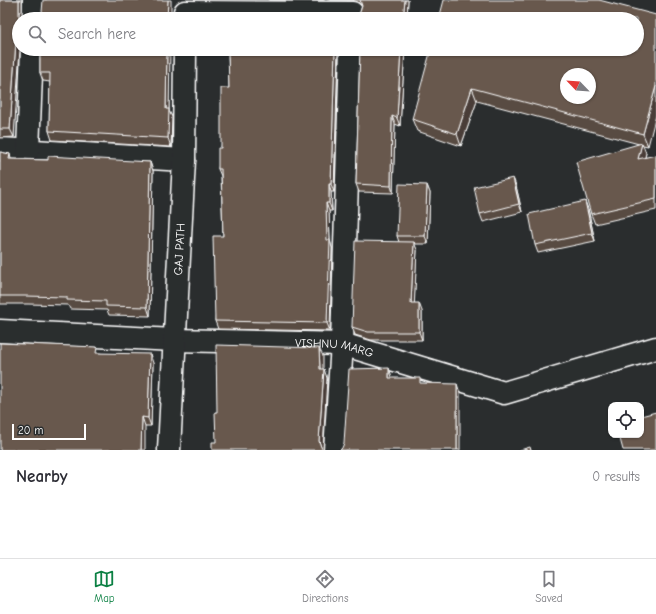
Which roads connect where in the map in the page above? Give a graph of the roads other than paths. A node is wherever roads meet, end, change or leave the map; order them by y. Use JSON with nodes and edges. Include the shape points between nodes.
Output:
{"nodes":[{"id":1,"x":34,"y":0,"type":"edge"},
{"id":2,"x":185,"y":10,"type":"edge"},
{"id":3,"x":353,"y":11,"type":"edge"},
{"id":4,"x":33,"y":12,"type":"edge"},
{"id":5,"x":32,"y":56,"type":"edge"},
{"id":6,"x":185,"y":56,"type":"edge"},
{"id":7,"x":351,"y":56,"type":"edge"},
{"id":8,"x":0,"y":149,"type":"edge"},
{"id":9,"x":28,"y":150,"type":"junction"},
{"id":10,"x":184,"y":160,"type":"junction"},
{"id":11,"x":0,"y":331,"type":"edge"},
{"id":12,"x":174,"y":340,"type":"junction"},
{"id":13,"x":342,"y":344,"type":"junction"},
{"id":14,"x":656,"y":348,"type":"edge"},
{"id":15,"x":169,"y":450,"type":"edge"},
{"id":16,"x":335,"y":450,"type":"edge"}],
"edges":[{"from":1,"to":4,"type":"street"},
{"from":2,"to":3,"type":"street"},
{"from":5,"to":9,"type":"street"},
{"from":6,"to":10,"type":"street","name":"GAJ PATH"},
{"from":7,"to":13,"type":"street"},
{"from":8,"to":9,"type":"street"},
{"from":9,"to":10,"type":"street"},
{"from":10,"to":12,"type":"street","name":"GAJ PATH"},
{"from":11,"to":12,"type":"street","name":"VISHNU MARG"},
{"from":12,"to":13,"type":"street","name":"VISHNU MARG"},
{"from":12,"to":15,"type":"street","name":"GAJ PATH"},
{"from":13,"to":14,"type":"street","name":"VISHNU MARG","via":[[504,392]]},
{"from":13,"to":16,"type":"street"}]}
